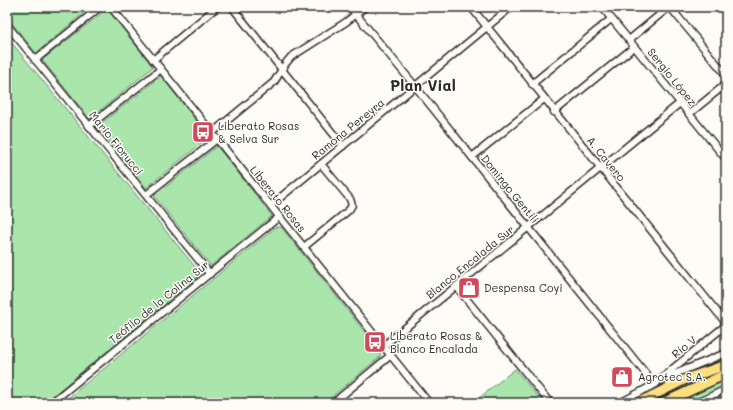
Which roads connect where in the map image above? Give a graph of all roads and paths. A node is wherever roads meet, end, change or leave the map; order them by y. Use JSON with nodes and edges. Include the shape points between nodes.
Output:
{"nodes":[{"id":1,"x":100,"y":7,"type":"edge"},
{"id":2,"x":111,"y":7,"type":"edge"},
{"id":3,"x":217,"y":7,"type":"edge"},
{"id":4,"x":232,"y":7,"type":"edge"},
{"id":5,"x":350,"y":7,"type":"edge"},
{"id":6,"x":364,"y":7,"type":"edge"},
{"id":7,"x":470,"y":7,"type":"edge"},
{"id":8,"x":512,"y":7,"type":"edge"},
{"id":9,"x":602,"y":7,"type":"edge"},
{"id":10,"x":669,"y":7,"type":"edge"},
{"id":11,"x":356,"y":14,"type":"junction"},
{"id":12,"x":611,"y":19,"type":"junction"},
{"id":13,"x":7,"y":25,"type":"edge"},
{"id":14,"x":487,"y":27,"type":"junction"},
{"id":15,"x":629,"y":40,"type":"junction"},
{"id":16,"x":634,"y":47,"type":"junction"},
{"id":17,"x":35,"y":60,"type":"junction"},
{"id":18,"x":153,"y":60,"type":"junction"},
{"id":19,"x":161,"y":69,"type":"junction"},
{"id":20,"x":282,"y":70,"type":"junction"},
{"id":21,"x":726,"y":75,"type":"edge"},
{"id":22,"x":532,"y":84,"type":"junction"},
{"id":23,"x":726,"y":84,"type":"edge"},
{"id":24,"x":416,"y":86,"type":"junction"},
{"id":25,"x":544,"y":99,"type":"junction"},
{"id":26,"x":680,"y":103,"type":"junction"},
{"id":27,"x":554,"y":112,"type":"junction"},
{"id":28,"x":689,"y":114,"type":"junction"},
{"id":29,"x":89,"y":126,"type":"junction"},
{"id":30,"x":212,"y":133,"type":"junction"},
{"id":31,"x":217,"y":139,"type":"junction"},
{"id":32,"x":343,"y":146,"type":"junction"},
{"id":33,"x":472,"y":157,"type":"junction"},
{"id":34,"x":726,"y":159,"type":"edge"},
{"id":35,"x":321,"y":164,"type":"junction"},
{"id":36,"x":600,"y":168,"type":"junction"},
{"id":37,"x":146,"y":195,"type":"junction"},
{"id":38,"x":270,"y":206,"type":"junction"},
{"id":39,"x":279,"y":217,"type":"junction"},
{"id":40,"x":528,"y":227,"type":"junction"},
{"id":41,"x":304,"y":247,"type":"junction"},
{"id":42,"x":210,"y":274,"type":"junction"},
{"id":43,"x":456,"y":286,"type":"junction"},
{"id":44,"x":726,"y":324,"type":"edge"},
{"id":45,"x":383,"y":346,"type":"junction"},
{"id":46,"x":726,"y":353,"type":"edge"},
{"id":47,"x":391,"y":355,"type":"junction"},
{"id":48,"x":726,"y":365,"type":"edge"},
{"id":49,"x":726,"y":374,"type":"edge"},
{"id":50,"x":654,"y":384,"type":"junction"},
{"id":51,"x":726,"y":389,"type":"edge"},
{"id":52,"x":681,"y":394,"type":"junction"},
{"id":53,"x":51,"y":403,"type":"edge"},
{"id":54,"x":333,"y":403,"type":"edge"},
{"id":55,"x":429,"y":403,"type":"edge"},
{"id":56,"x":550,"y":403,"type":"edge"},
{"id":57,"x":620,"y":403,"type":"edge"},
{"id":58,"x":638,"y":403,"type":"edge"},
{"id":59,"x":648,"y":403,"type":"edge"},
{"id":60,"x":663,"y":403,"type":"edge"},
{"id":61,"x":670,"y":403,"type":"edge"},
{"id":62,"x":697,"y":403,"type":"edge"}],
"edges":[{"from":1,"to":17,"type":"street"},
{"from":2,"to":18,"type":"street","name":"Liberato Rosas"},
{"from":3,"to":18,"type":"street"},
{"from":4,"to":20,"type":"street"},
{"from":5,"to":11,"type":"street","name":"Domingo Gentili"},
{"from":6,"to":11,"type":"street"},
{"from":7,"to":14,"type":"street","name":"A. Cavero"},
{"from":8,"to":14,"type":"street","name":"Ramona Pereyra"},
{"from":9,"to":12,"type":"street","name":"Sergio López"},
{"from":10,"to":15,"type":"street"},
{"from":10,"to":21,"type":"street"},
{"from":11,"to":20,"type":"street","via":[[291,57]]},
{"from":11,"to":24,"type":"street","name":"Domingo Gentili"},
{"from":12,"to":15,"type":"street","name":"Sergio López"},
{"from":12,"to":22,"type":"street"},
{"from":13,"to":17,"type":"street","name":"Mario Fiorucci"},
{"from":14,"to":22,"type":"street","name":"A. Cavero"},
{"from":14,"to":24,"type":"street","name":"Ramona Pereyra"},
{"from":15,"to":16,"type":"street","name":"Sergio López"},
{"from":16,"to":26,"type":"street","name":"Sergio López"},
{"from":16,"to":27,"type":"street"},
{"from":17,"to":29,"type":"street","name":"Mario Fiorucci"},
{"from":18,"to":19,"type":"street","name":"Liberato Rosas"},
{"from":19,"to":29,"type":"street"},
{"from":19,"to":30,"type":"street","name":"Liberato Rosas"},
{"from":20,"to":30,"type":"street","via":[[274,82]]},
{"from":20,"to":32,"type":"street"},
{"from":22,"to":25,"type":"street","name":"A. Cavero"},
{"from":23,"to":28,"type":"street"},
{"from":24,"to":32,"type":"street","name":"Ramona Pereyra"},
{"from":24,"to":33,"type":"street","name":"Domingo Gentili"},
{"from":25,"to":27,"type":"street","name":"A. Cavero"},
{"from":25,"to":33,"type":"street"},
{"from":26,"to":28,"type":"street","name":"Sergio López"},
{"from":26,"to":36,"type":"street","name":"Blanco Encalada Sur"},
{"from":27,"to":36,"type":"street","name":"A. Cavero"},
{"from":28,"to":34,"type":"street","name":"Sergio López"},
{"from":29,"to":37,"type":"street","name":"Mario Fiorucci"},
{"from":30,"to":31,"type":"street","name":"Liberato Rosas"},
{"from":31,"to":37,"type":"street"},
{"from":31,"to":38,"type":"street","name":"Liberato Rosas"},
{"from":32,"to":35,"type":"street","name":"Ramona Pereyra"},
{"from":33,"to":40,"type":"street","name":"Domingo Gentili"},
{"from":35,"to":38,"type":"street","name":"Ramona Pereyra"},
{"from":35,"to":41,"type":"street","via":[[351,200],[352,205]]},
{"from":36,"to":40,"type":"street","name":"Blanco Encalada Sur"},
{"from":36,"to":44,"type":"street","name":"A. Cavero"},
{"from":37,"to":42,"type":"street","name":"Mario Fiorucci"},
{"from":38,"to":39,"type":"street","name":"Liberato Rosas"},
{"from":39,"to":41,"type":"street","name":"Liberato Rosas"},
{"from":39,"to":42,"type":"street","name":"Teófilo de la Colina Sur"},
{"from":40,"to":43,"type":"street","name":"Blanco Encalada Sur"},
{"from":40,"to":50,"type":"street","name":"Domingo Gentili"},
{"from":41,"to":45,"type":"street","name":"Liberato Rosas"},
{"from":42,"to":53,"type":"street","name":"Teófilo de la Colina Sur"},
{"from":43,"to":45,"type":"street","name":"Blanco Encalada Sur"},
{"from":43,"to":56,"type":"street"},
{"from":44,"to":50,"type":"street","name":"Río V"},
{"from":45,"to":47,"type":"street","name":"Liberato Rosas"},
{"from":46,"to":50,"type":"street"},
{"from":47,"to":54,"type":"street"},
{"from":47,"to":55,"type":"street","name":"Liberato Rosas"},
{"from":48,"to":58,"type":"highway","via":[[688,378]]},
{"from":48,"to":59,"type":"highway"},
{"from":49,"to":52,"type":"highway"},
{"from":50,"to":57,"type":"street"},
{"from":51,"to":62,"type":"street"},
{"from":52,"to":60,"type":"highway"},
{"from":52,"to":61,"type":"highway"}]}
